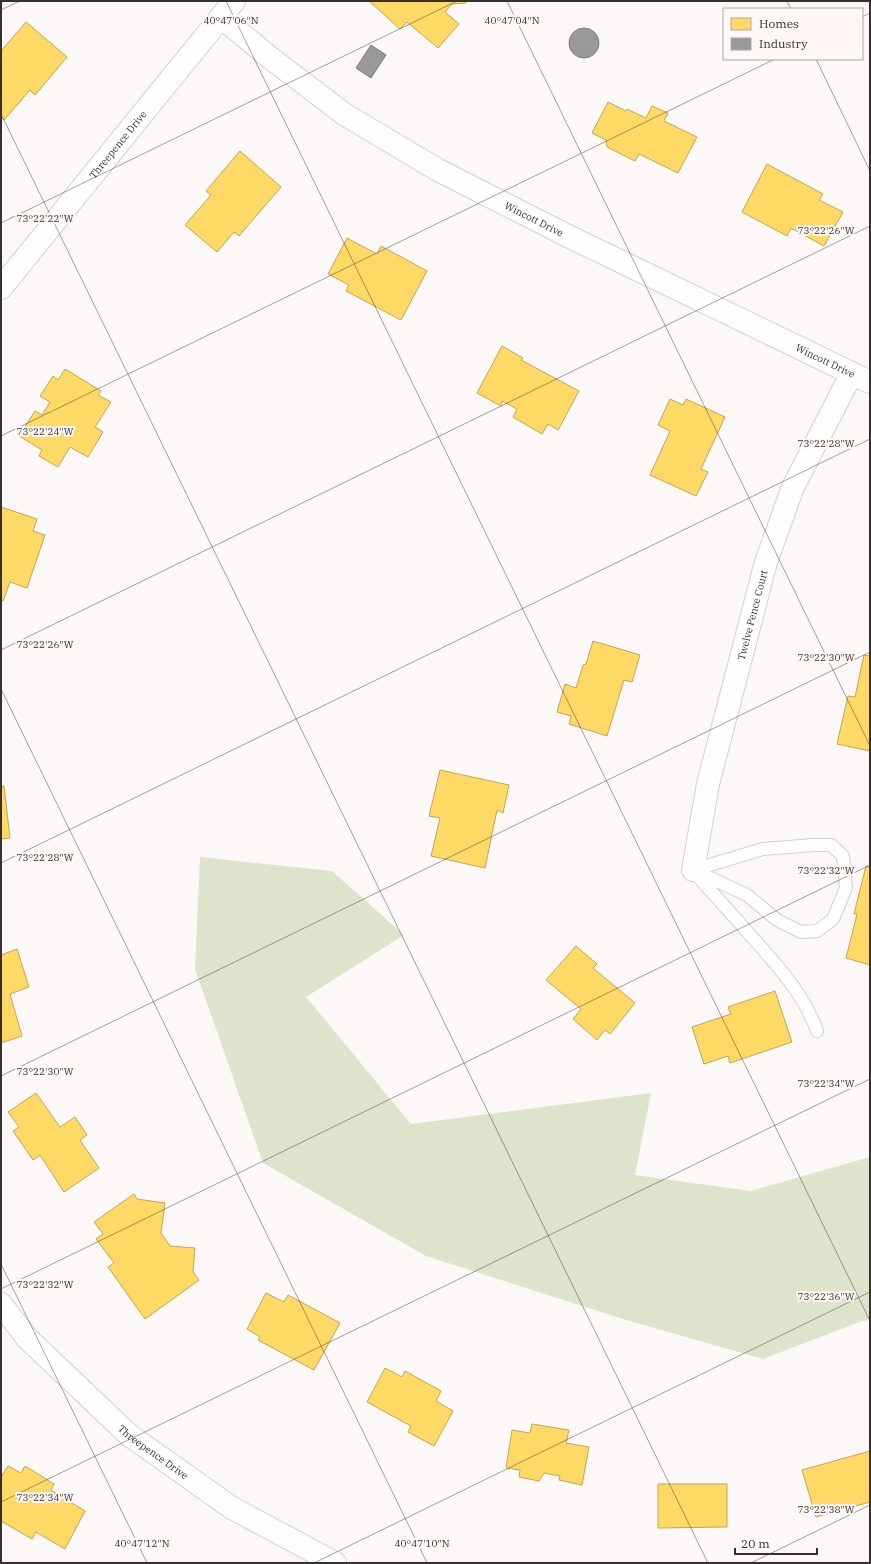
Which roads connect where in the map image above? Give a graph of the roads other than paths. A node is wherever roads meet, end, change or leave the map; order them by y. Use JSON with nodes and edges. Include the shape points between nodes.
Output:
{"nodes":[{"id":1,"x":228,"y":9,"type":"edge"},
{"id":2,"x":1,"y":288,"type":"edge"},
{"id":3,"x":861,"y":377,"type":"edge"},
{"id":4,"x":693,"y":870,"type":"junction"},
{"id":5,"x":817,"y":1031,"type":"dead end"},
{"id":6,"x":1,"y":1304,"type":"edge"},
{"id":7,"x":335,"y":1563,"type":"edge"}],
"edges":[{"from":1,"to":2,"type":"street","name":"Threepence Drive"},
{"from":1,"to":3,"type":"street","name":"Wincott Drive","via":[[268,56],[344,114],[438,170],[570,237]]},
{"from":3,"to":4,"type":"street","name":"Twelve Pence Court","via":[[793,487],[766,562],[708,784]]},
{"from":4,"to":4,"type":"lane","via":[[747,895],[777,920],[801,932],[817,931],[833,919],[846,888],[843,856],[831,845],[763,849]]},
{"from":4,"to":5,"type":"lane","via":[[797,990]]},
{"from":6,"to":7,"type":"street","name":"Threepence Drive","via":[[27,1338],[129,1435],[232,1508]]}]}
